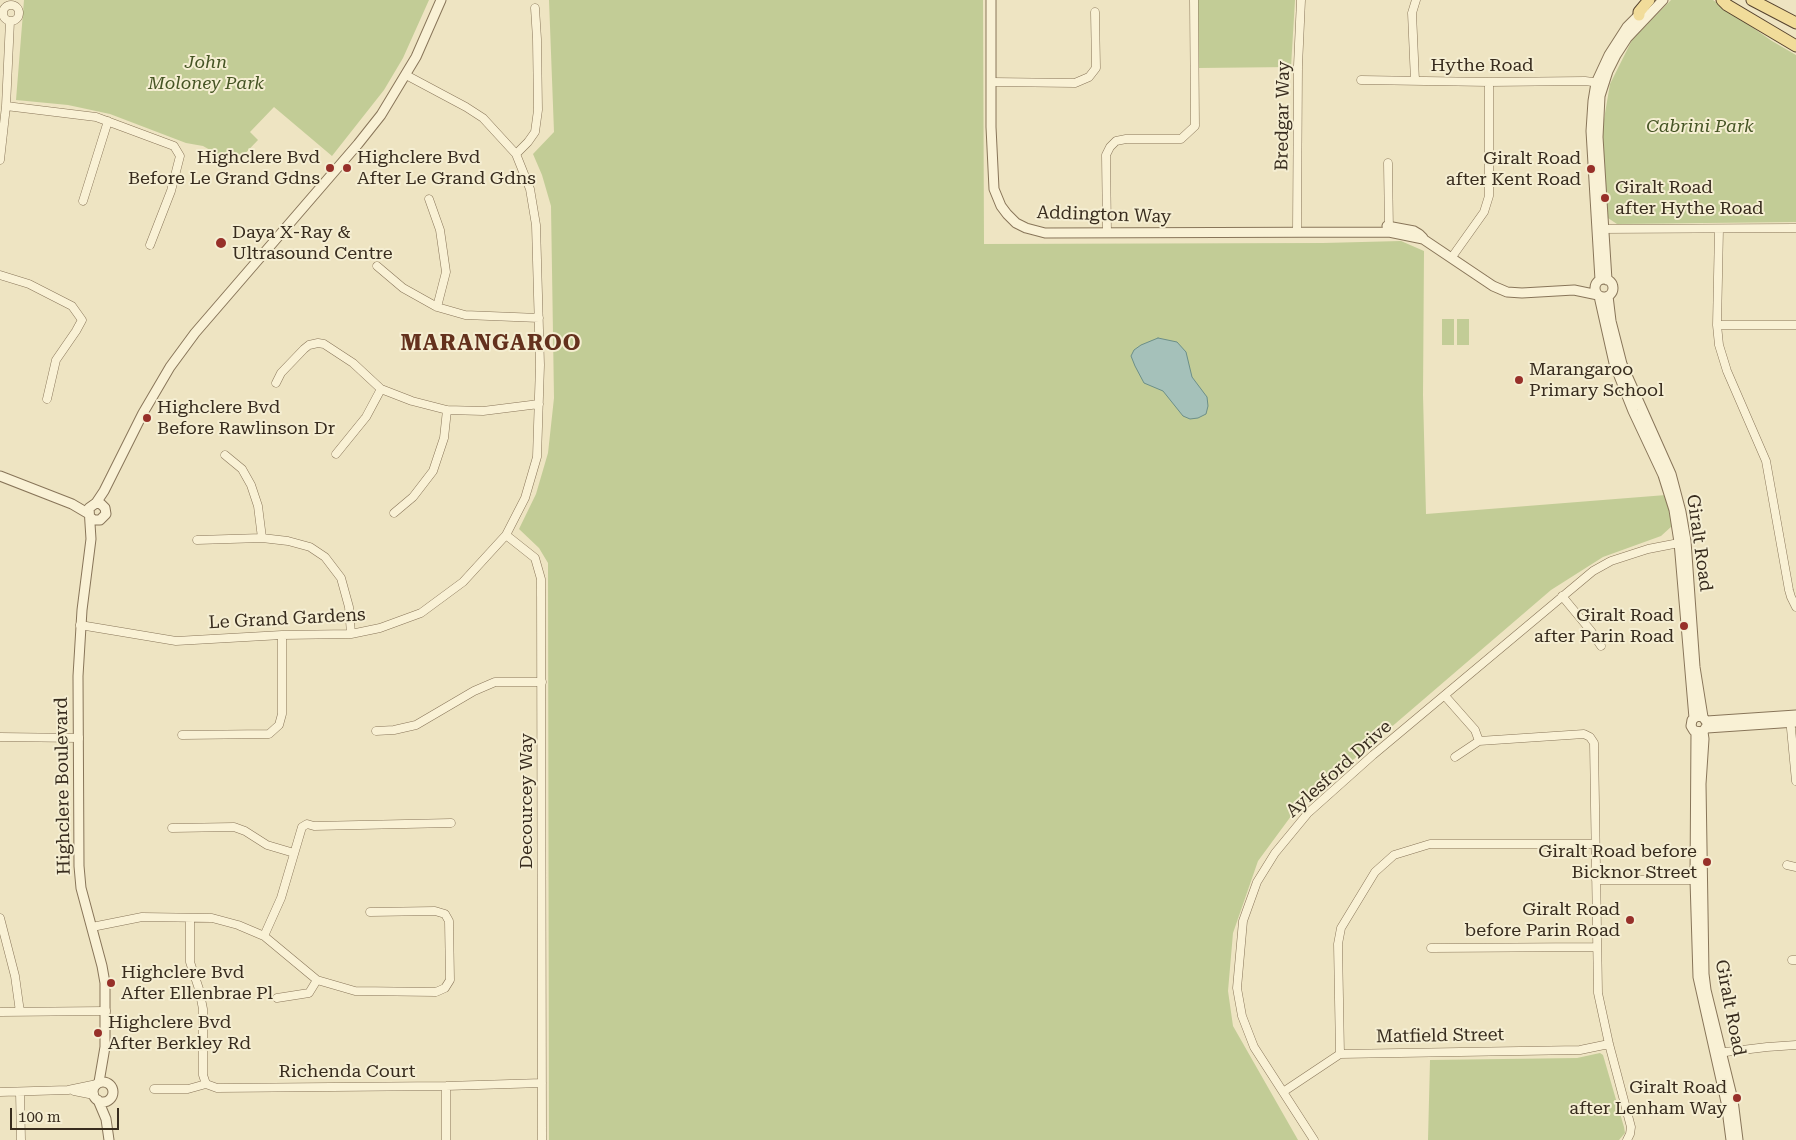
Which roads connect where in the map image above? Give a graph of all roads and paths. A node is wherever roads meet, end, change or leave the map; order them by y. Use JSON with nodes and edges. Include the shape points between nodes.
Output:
{"nodes":[{"id":1,"x":441,"y":0,"type":"edge"},
{"id":2,"x":991,"y":0,"type":"edge"},
{"id":3,"x":996,"y":0,"type":"edge"},
{"id":4,"x":1194,"y":0,"type":"edge"},
{"id":5,"x":1301,"y":0,"type":"edge"},
{"id":6,"x":1416,"y":0,"type":"edge"},
{"id":7,"x":1649,"y":0,"type":"edge"},
{"id":8,"x":1654,"y":0,"type":"edge"},
{"id":9,"x":1663,"y":0,"type":"edge"},
{"id":10,"x":1722,"y":0,"type":"edge"},
{"id":11,"x":1752,"y":0,"type":"edge"},
{"id":12,"x":9,"y":2,"type":"edge"},
{"id":13,"x":535,"y":8,"type":"dead end"},
{"id":14,"x":1095,"y":12,"type":"dead end"},
{"id":15,"x":1,"y":13,"type":"edge"},
{"id":16,"x":1638,"y":15,"type":"junction"},
{"id":17,"x":10,"y":21,"type":"junction"},
{"id":18,"x":1796,"y":23,"type":"edge"},
{"id":19,"x":1796,"y":46,"type":"edge"},
{"id":20,"x":406,"y":75,"type":"junction"},
{"id":21,"x":1361,"y":80,"type":"dead end"},
{"id":22,"x":1415,"y":81,"type":"junction"},
{"id":23,"x":994,"y":82,"type":"junction"},
{"id":24,"x":1489,"y":82,"type":"junction"},
{"id":25,"x":1600,"y":83,"type":"junction"},
{"id":26,"x":6,"y":106,"type":"junction"},
{"id":27,"x":108,"y":121,"type":"junction"},
{"id":28,"x":516,"y":154,"type":"junction"},
{"id":29,"x":0,"y":160,"type":"edge"},
{"id":30,"x":1388,"y":163,"type":"dead end"},
{"id":31,"x":429,"y":199,"type":"dead end"},
{"id":32,"x":83,"y":201,"type":"dead end"},
{"id":33,"x":1719,"y":228,"type":"junction"},
{"id":34,"x":1796,"y":228,"type":"edge"},
{"id":35,"x":1388,"y":229,"type":"junction"},
{"id":36,"x":1600,"y":229,"type":"junction"},
{"id":37,"x":1106,"y":230,"type":"junction"},
{"id":38,"x":1297,"y":230,"type":"junction"},
{"id":39,"x":150,"y":245,"type":"dead end"},
{"id":40,"x":1452,"y":257,"type":"junction"},
{"id":41,"x":377,"y":266,"type":"dead end"},
{"id":42,"x":0,"y":275,"type":"edge"},
{"id":43,"x":1602,"y":281,"type":"junction"},
{"id":44,"x":1574,"y":290,"type":"junction"},
{"id":45,"x":1602,"y":296,"type":"junction"},
{"id":46,"x":437,"y":307,"type":"junction"},
{"id":47,"x":539,"y":318,"type":"junction"},
{"id":48,"x":1717,"y":325,"type":"junction"},
{"id":49,"x":1796,"y":325,"type":"edge"},
{"id":50,"x":276,"y":383,"type":"dead end"},
{"id":51,"x":381,"y":389,"type":"junction"},
{"id":52,"x":47,"y":399,"type":"dead end"},
{"id":53,"x":539,"y":404,"type":"junction"},
{"id":54,"x":447,"y":410,"type":"junction"},
{"id":55,"x":336,"y":454,"type":"dead end"},
{"id":56,"x":225,"y":456,"type":"dead end"},
{"id":57,"x":0,"y":476,"type":"edge"},
{"id":58,"x":94,"y":511,"type":"junction"},
{"id":59,"x":394,"y":514,"type":"dead end"},
{"id":60,"x":506,"y":535,"type":"junction"},
{"id":61,"x":262,"y":538,"type":"junction"},
{"id":62,"x":196,"y":540,"type":"dead end"},
{"id":63,"x":1683,"y":542,"type":"junction"},
{"id":64,"x":1562,"y":596,"type":"junction"},
{"id":65,"x":1796,"y":607,"type":"edge"},
{"id":66,"x":80,"y":625,"type":"junction"},
{"id":67,"x":351,"y":634,"type":"junction"},
{"id":68,"x":282,"y":635,"type":"junction"},
{"id":69,"x":1600,"y":646,"type":"dead end"},
{"id":70,"x":542,"y":682,"type":"junction"},
{"id":71,"x":1445,"y":696,"type":"junction"},
{"id":72,"x":1793,"y":719,"type":"edge"},
{"id":73,"x":1702,"y":724,"type":"junction"},
{"id":74,"x":376,"y":731,"type":"dead end"},
{"id":75,"x":182,"y":735,"type":"dead end"},
{"id":76,"x":0,"y":737,"type":"edge"},
{"id":77,"x":79,"y":738,"type":"junction"},
{"id":78,"x":1479,"y":741,"type":"junction"},
{"id":79,"x":1455,"y":758,"type":"dead end"},
{"id":80,"x":1796,"y":781,"type":"edge"},
{"id":81,"x":451,"y":823,"type":"dead end"},
{"id":82,"x":172,"y":828,"type":"dead end"},
{"id":83,"x":1595,"y":844,"type":"junction"},
{"id":84,"x":294,"y":854,"type":"junction"},
{"id":85,"x":1787,"y":864,"type":"dead end"},
{"id":86,"x":1796,"y":867,"type":"edge"},
{"id":87,"x":1596,"y":880,"type":"junction"},
{"id":88,"x":1699,"y":880,"type":"junction"},
{"id":89,"x":370,"y":912,"type":"dead end"},
{"id":90,"x":0,"y":918,"type":"edge"},
{"id":91,"x":190,"y":918,"type":"junction"},
{"id":92,"x":92,"y":927,"type":"junction"},
{"id":93,"x":264,"y":936,"type":"junction"},
{"id":94,"x":1597,"y":947,"type":"junction"},
{"id":95,"x":1431,"y":948,"type":"dead end"},
{"id":96,"x":317,"y":980,"type":"junction"},
{"id":97,"x":277,"y":998,"type":"dead end"},
{"id":98,"x":106,"y":1011,"type":"junction"},
{"id":99,"x":0,"y":1012,"type":"edge"},
{"id":100,"x":20,"y":1012,"type":"junction"},
{"id":101,"x":1609,"y":1044,"type":"junction"},
{"id":102,"x":1796,"y":1045,"type":"edge"},
{"id":103,"x":1718,"y":1053,"type":"junction"},
{"id":104,"x":1340,"y":1054,"type":"junction"},
{"id":105,"x":102,"y":1083,"type":"junction"},
{"id":106,"x":542,"y":1083,"type":"junction"},
{"id":107,"x":206,"y":1084,"type":"junction"},
{"id":108,"x":446,"y":1086,"type":"junction"},
{"id":109,"x":154,"y":1089,"type":"dead end"},
{"id":110,"x":68,"y":1090,"type":"junction"},
{"id":111,"x":0,"y":1092,"type":"edge"},
{"id":112,"x":20,"y":1092,"type":"junction"},
{"id":113,"x":1283,"y":1092,"type":"junction"},
{"id":114,"x":96,"y":1098,"type":"junction"},
{"id":115,"x":109,"y":1100,"type":"junction"},
{"id":116,"x":106,"y":1120,"type":"junction"},
{"id":117,"x":21,"y":1140,"type":"edge"},
{"id":118,"x":109,"y":1140,"type":"edge"},
{"id":119,"x":446,"y":1140,"type":"edge"},
{"id":120,"x":542,"y":1140,"type":"edge"},
{"id":121,"x":1314,"y":1140,"type":"edge"},
{"id":122,"x":1627,"y":1140,"type":"edge"},
{"id":123,"x":1731,"y":1140,"type":"edge"},
{"id":124,"x":1738,"y":1140,"type":"edge"}],
"edges":[{"from":1,"to":20,"type":"street"},
{"from":2,"to":23,"type":"street","name":"Addington Way"},
{"from":3,"to":23,"type":"street","name":"Addington Way"},
{"from":4,"to":37,"type":"street","via":[[1195,126],[1181,139],[1126,139],[1110,147],[1106,156]]},
{"from":5,"to":38,"type":"street","name":"Bredgar Way"},
{"from":6,"to":22,"type":"street","via":[[1412,12]]},
{"from":7,"to":16,"type":"main road"},
{"from":8,"to":16,"type":"street"},
{"from":9,"to":25,"type":"street","via":[[1626,38]]},
{"from":10,"to":19,"type":"main road"},
{"from":11,"to":18,"type":"main road"},
{"from":12,"to":15,"type":"street"},
{"from":12,"to":17,"type":"street","via":[[19,12],[17,18]]},
{"from":13,"to":28,"type":"street","via":[[538,110],[535,132]]},
{"from":14,"to":23,"type":"street","via":[[1096,68],[1089,77],[1076,83]]},
{"from":15,"to":17,"type":"street"},
{"from":16,"to":25,"type":"street","via":[[1618,38],[1602,69]]},
{"from":17,"to":26,"type":"street"},
{"from":20,"to":28,"type":"street","name":"Le Grand Gardens","via":[[483,118]]},
{"from":20,"to":58,"type":"street","via":[[358,144],[181,351],[142,413]]},
{"from":21,"to":22,"type":"street","name":"Hythe Road"},
{"from":22,"to":24,"type":"street","name":"Hythe Road"},
{"from":23,"to":37,"type":"street","name":"Addington Way","via":[[993,182],[1004,210],[1016,224],[1035,232]]},
{"from":24,"to":25,"type":"street","name":"Hythe Road","via":[[1584,80]]},
{"from":24,"to":40,"type":"street","via":[[1489,196],[1484,212]]},
{"from":25,"to":36,"type":"street"},
{"from":26,"to":27,"type":"street"},
{"from":26,"to":29,"type":"street"},
{"from":27,"to":32,"type":"street"},
{"from":27,"to":39,"type":"street","via":[[174,146],[180,156],[171,191]]},
{"from":28,"to":47,"type":"street","name":"Le Grand Gardens","via":[[530,189],[536,225]]},
{"from":30,"to":35,"type":"street"},
{"from":31,"to":46,"type":"street","via":[[440,230],[446,272]]},
{"from":33,"to":34,"type":"street"},
{"from":33,"to":36,"type":"street"},
{"from":33,"to":48,"type":"street"},
{"from":35,"to":38,"type":"street","name":"Addington Way"},
{"from":35,"to":40,"type":"street","name":"Addington Way","via":[[1423,239]]},
{"from":36,"to":43,"type":"street"},
{"from":37,"to":38,"type":"street","name":"Addington Way"},
{"from":40,"to":44,"type":"street","name":"Addington Way","via":[[1507,292]]},
{"from":41,"to":46,"type":"street","via":[[403,288]]},
{"from":42,"to":52,"type":"street","via":[[28,284],[72,306],[82,320],[56,360]]},
{"from":43,"to":44,"type":"street","name":"Addington Way"},
{"from":43,"to":45,"type":"street","via":[[1595,288]]},
{"from":43,"to":45,"type":"street","via":[[1611,284],[1612,288],[1612,292]]},
{"from":44,"to":45,"type":"street","name":"Addington Way"},
{"from":45,"to":63,"type":"street","name":"Giralt Road","via":[[1622,364],[1671,474],[1682,512]]},
{"from":46,"to":47,"type":"street","via":[[465,315]]},
{"from":47,"to":53,"type":"street","name":"Le Grand Gardens"},
{"from":48,"to":49,"type":"street"},
{"from":48,"to":65,"type":"street","via":[[1726,371],[1766,461],[1790,597]]},
{"from":50,"to":51,"type":"street","via":[[304,348],[318,343],[353,363]]},
{"from":51,"to":54,"type":"street"},
{"from":51,"to":55,"type":"street","via":[[366,417]]},
{"from":53,"to":54,"type":"street","via":[[483,411]]},
{"from":53,"to":60,"type":"street","name":"Le Grand Gardens","via":[[537,457],[525,498]]},
{"from":54,"to":59,"type":"street","via":[[444,438],[433,472]]},
{"from":56,"to":61,"type":"street","via":[[242,469],[251,486],[258,506]]},
{"from":57,"to":58,"type":"street"},
{"from":58,"to":66,"type":"street","name":"Highclere Boulevard"},
{"from":60,"to":67,"type":"street","name":"Le Grand Gardens","via":[[463,582],[421,613],[380,628]]},
{"from":60,"to":70,"type":"street","name":"Decourcey Way","via":[[536,558],[542,579]]},
{"from":61,"to":62,"type":"street"},
{"from":61,"to":67,"type":"street","via":[[303,545],[325,557],[340,578],[349,607]]},
{"from":63,"to":64,"type":"street","name":"Aylesford Drive","via":[[1611,560]]},
{"from":63,"to":73,"type":"street","name":"Giralt Road"},
{"from":64,"to":69,"type":"street"},
{"from":64,"to":71,"type":"street","name":"Aylesford Drive"},
{"from":66,"to":68,"type":"street","name":"Le Grand Gardens","via":[[176,641]]},
{"from":66,"to":77,"type":"street","name":"Highclere Boulevard"},
{"from":67,"to":68,"type":"street","name":"Le Grand Gardens"},
{"from":68,"to":75,"type":"street","via":[[280,725],[268,734]]},
{"from":70,"to":74,"type":"street","via":[[495,682],[416,725]]},
{"from":70,"to":106,"type":"street","name":"Decourcey Way"},
{"from":71,"to":78,"type":"street","via":[[1475,730]]},
{"from":71,"to":113,"type":"street","name":"Aylesford Drive","via":[[1308,813],[1275,853],[1257,882],[1243,921],[1237,988],[1242,1016],[1254,1047]]},
{"from":72,"to":73,"type":"street"},
{"from":72,"to":80,"type":"street"},
{"from":73,"to":88,"type":"street","name":"Giralt Road"},
{"from":76,"to":77,"type":"street"},
{"from":77,"to":92,"type":"street","name":"Highclere Boulevard","via":[[79,866],[81,888]]},
{"from":78,"to":79,"type":"street"},
{"from":78,"to":83,"type":"street","via":[[1584,734],[1590,737],[1594,743]]},
{"from":81,"to":84,"type":"street","via":[[306,824],[302,827]]},
{"from":82,"to":84,"type":"street","via":[[234,827],[267,846]]},
{"from":83,"to":87,"type":"street"},
{"from":83,"to":104,"type":"street","via":[[1430,844],[1394,855],[1375,872],[1341,928],[1338,944]]},
{"from":84,"to":93,"type":"street","via":[[281,898]]},
{"from":85,"to":86,"type":"street"},
{"from":87,"to":88,"type":"street"},
{"from":87,"to":94,"type":"street"},
{"from":88,"to":103,"type":"street","name":"Giralt Road","via":[[1704,974]]},
{"from":89,"to":96,"type":"street","via":[[435,911],[445,914],[449,921],[450,980],[445,988],[436,992],[355,991]]},
{"from":90,"to":100,"type":"street","via":[[15,976]]},
{"from":91,"to":92,"type":"street","via":[[142,917]]},
{"from":91,"to":93,"type":"street","via":[[212,918]]},
{"from":91,"to":107,"type":"street","via":[[190,962],[204,1009],[203,1075]]},
{"from":92,"to":98,"type":"street","name":"Highclere Boulevard","via":[[102,966]]},
{"from":93,"to":96,"type":"street"},
{"from":94,"to":95,"type":"street"},
{"from":94,"to":101,"type":"street","via":[[1598,993]]},
{"from":96,"to":97,"type":"street","via":[[310,993]]},
{"from":98,"to":100,"type":"street"},
{"from":98,"to":105,"type":"street","name":"Highclere Boulevard","via":[[104,1060],[100,1072]]},
{"from":99,"to":100,"type":"street"},
{"from":101,"to":104,"type":"street","name":"Matfield Street","via":[[1580,1050]]},
{"from":101,"to":122,"type":"street","via":[[1630,1127]]},
{"from":102,"to":103,"type":"street"},
{"from":103,"to":123,"type":"street","name":"Giralt Road"},
{"from":103,"to":124,"type":"street","name":"Giralt Road","via":[[1733,1100]]},
{"from":104,"to":113,"type":"street"},
{"from":105,"to":110,"type":"street"},
{"from":105,"to":114,"type":"street","name":"Highclere Boulevard","via":[[93,1089]]},
{"from":105,"to":115,"type":"street","name":"Highclere Boulevard","via":[[114,1092]]},
{"from":106,"to":108,"type":"street","name":"Richenda Court"},
{"from":106,"to":120,"type":"street","name":"Decourcey Way"},
{"from":107,"to":108,"type":"street","name":"Richenda Court","via":[[218,1088]]},
{"from":107,"to":109,"type":"street","name":"Richenda Court","via":[[188,1089]]},
{"from":108,"to":119,"type":"street"},
{"from":110,"to":112,"type":"street"},
{"from":110,"to":114,"type":"street"},
{"from":111,"to":112,"type":"street"},
{"from":112,"to":117,"type":"street"},
{"from":113,"to":121,"type":"street","name":"Aylesford Drive"},
{"from":114,"to":115,"type":"street","via":[[104,1102]]},
{"from":114,"to":116,"type":"street","name":"Highclere Boulevard"},
{"from":115,"to":116,"type":"street","name":"Highclere Boulevard"},
{"from":116,"to":118,"type":"street","name":"Highclere Boulevard"}]}
